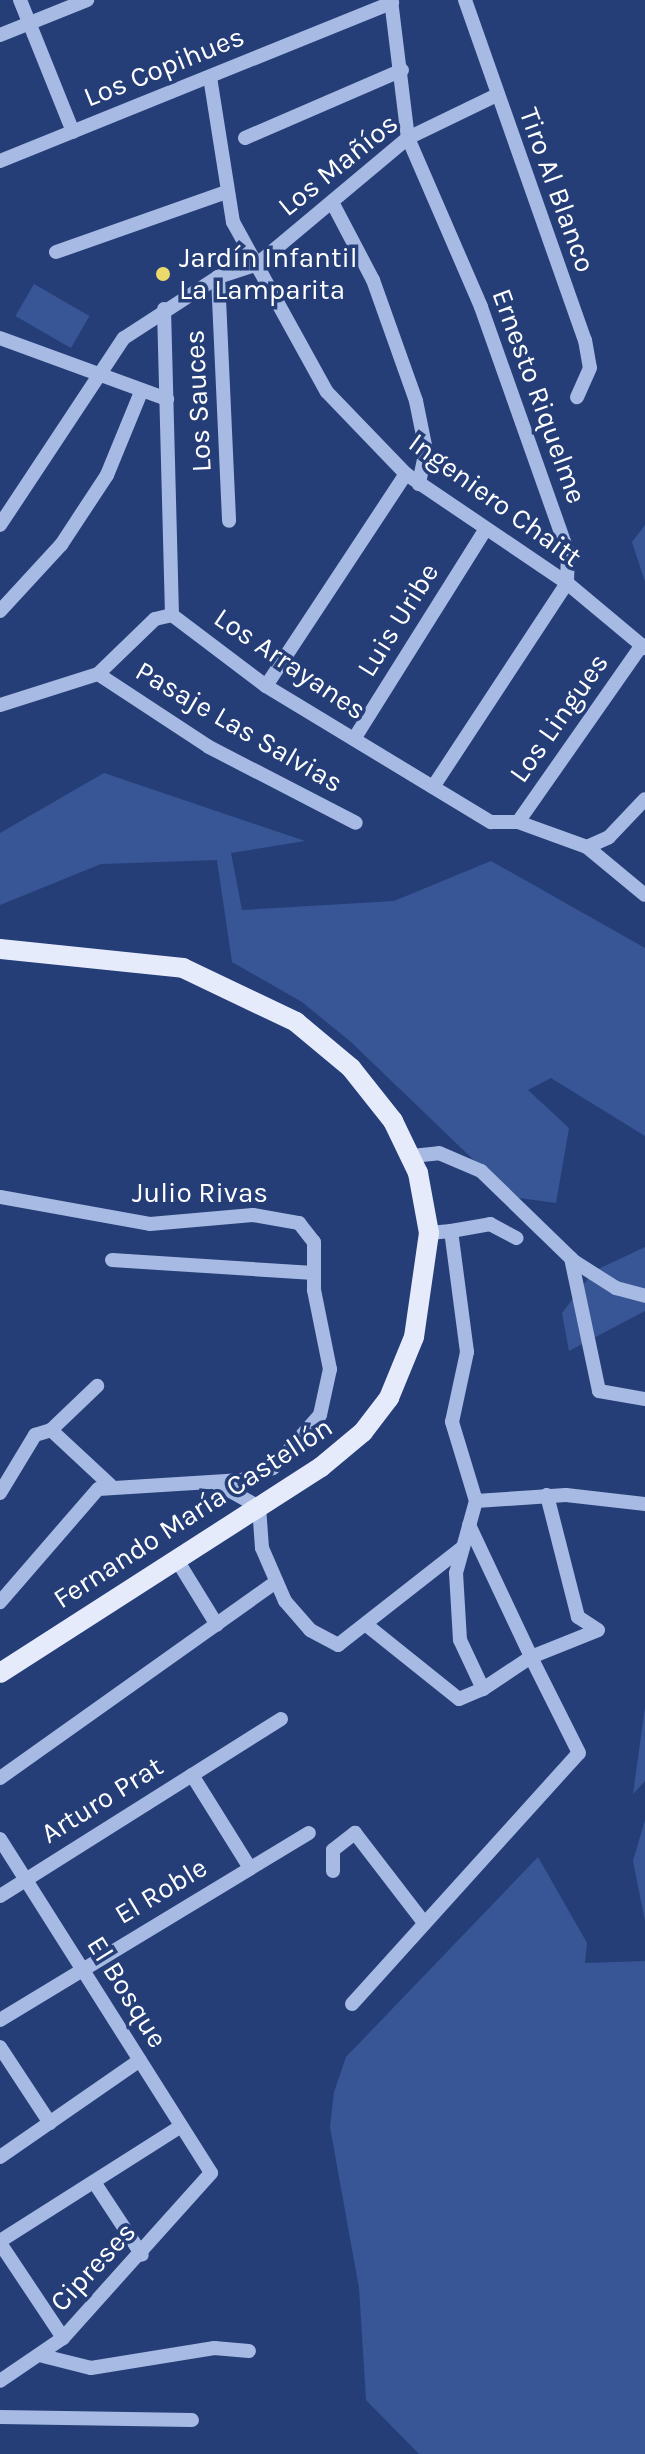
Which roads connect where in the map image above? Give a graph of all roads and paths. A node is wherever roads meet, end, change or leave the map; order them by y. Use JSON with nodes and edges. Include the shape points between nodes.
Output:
{"nodes":[{"id":1,"x":20,"y":0,"type":"edge"},
{"id":2,"x":87,"y":0,"type":"edge"},
{"id":3,"x":465,"y":0,"type":"edge"},
{"id":4,"x":391,"y":1,"type":"edge"},
{"id":5,"x":29,"y":23,"type":"junction"},
{"id":6,"x":0,"y":35,"type":"edge"},
{"id":7,"x":402,"y":70,"type":"junction"},
{"id":8,"x":210,"y":77,"type":"junction"},
{"id":9,"x":495,"y":96,"type":"junction"},
{"id":10,"x":73,"y":132,"type":"junction"},
{"id":11,"x":245,"y":138,"type":"dead end"},
{"id":12,"x":408,"y":138,"type":"junction"},
{"id":13,"x":0,"y":161,"type":"edge"},
{"id":14,"x":224,"y":193,"type":"junction"},
{"id":15,"x":332,"y":202,"type":"junction"},
{"id":16,"x":56,"y":252,"type":"dead end"},
{"id":17,"x":256,"y":265,"type":"junction"},
{"id":18,"x":218,"y":277,"type":"junction"},
{"id":19,"x":164,"y":309,"type":"junction"},
{"id":20,"x":0,"y":338,"type":"edge"},
{"id":21,"x":95,"y":373,"type":"junction"},
{"id":22,"x":141,"y":392,"type":"junction"},
{"id":23,"x":577,"y":397,"type":"dead end"},
{"id":24,"x":167,"y":399,"type":"junction"},
{"id":25,"x":406,"y":474,"type":"junction"},
{"id":26,"x":419,"y":484,"type":"junction"},
{"id":27,"x":229,"y":521,"type":"dead end"},
{"id":28,"x":0,"y":525,"type":"edge"},
{"id":29,"x":485,"y":530,"type":"junction"},
{"id":30,"x":567,"y":583,"type":"junction"},
{"id":31,"x":0,"y":611,"type":"edge"},
{"id":32,"x":172,"y":615,"type":"junction"},
{"id":33,"x":644,"y":646,"type":"edge"},
{"id":34,"x":98,"y":674,"type":"junction"},
{"id":35,"x":266,"y":686,"type":"junction"},
{"id":36,"x":0,"y":705,"type":"edge"},
{"id":37,"x":354,"y":739,"type":"junction"},
{"id":38,"x":433,"y":787,"type":"junction"},
{"id":39,"x":642,"y":809,"type":"edge"},
{"id":40,"x":518,"y":822,"type":"junction"},
{"id":41,"x":356,"y":823,"type":"dead end"},
{"id":42,"x":587,"y":847,"type":"junction"},
{"id":43,"x":645,"y":895,"type":"edge"},
{"id":44,"x":0,"y":949,"type":"edge"},
{"id":45,"x":412,"y":1156,"type":"junction"},
{"id":46,"x":0,"y":1197,"type":"edge"},
{"id":47,"x":451,"y":1231,"type":"junction"},
{"id":48,"x":429,"y":1233,"type":"junction"},
{"id":49,"x":516,"y":1238,"type":"dead end"},
{"id":50,"x":571,"y":1258,"type":"junction"},
{"id":51,"x":112,"y":1260,"type":"dead end"},
{"id":52,"x":314,"y":1273,"type":"junction"},
{"id":53,"x":645,"y":1296,"type":"edge"},
{"id":54,"x":97,"y":1386,"type":"dead end"},
{"id":55,"x":645,"y":1399,"type":"edge"},
{"id":56,"x":51,"y":1430,"type":"junction"},
{"id":57,"x":210,"y":1480,"type":"junction"},
{"id":58,"x":110,"y":1485,"type":"junction"},
{"id":59,"x":0,"y":1493,"type":"edge"},
{"id":60,"x":547,"y":1495,"type":"junction"},
{"id":61,"x":476,"y":1501,"type":"junction"},
{"id":62,"x":645,"y":1504,"type":"edge"},
{"id":63,"x":259,"y":1507,"type":"junction"},
{"id":64,"x":469,"y":1525,"type":"junction"},
{"id":65,"x":463,"y":1546,"type":"junction"},
{"id":66,"x":177,"y":1560,"type":"junction"},
{"id":67,"x":276,"y":1582,"type":"junction"},
{"id":68,"x":0,"y":1602,"type":"edge"},
{"id":69,"x":217,"y":1625,"type":"junction"},
{"id":70,"x":369,"y":1627,"type":"junction"},
{"id":71,"x":531,"y":1657,"type":"junction"},
{"id":72,"x":0,"y":1673,"type":"edge"},
{"id":73,"x":483,"y":1689,"type":"junction"},
{"id":74,"x":281,"y":1719,"type":"dead end"},
{"id":75,"x":192,"y":1775,"type":"junction"},
{"id":76,"x":0,"y":1778,"type":"edge"},
{"id":77,"x":309,"y":1833,"type":"dead end"},
{"id":78,"x":0,"y":1839,"type":"edge"},
{"id":79,"x":250,"y":1868,"type":"junction"},
{"id":80,"x":333,"y":1871,"type":"dead end"},
{"id":81,"x":25,"y":1879,"type":"junction"},
{"id":82,"x":0,"y":1896,"type":"edge"},
{"id":83,"x":422,"y":1920,"type":"junction"},
{"id":84,"x":81,"y":1969,"type":"junction"},
{"id":85,"x":352,"y":2004,"type":"dead end"},
{"id":86,"x":0,"y":2020,"type":"edge"},
{"id":87,"x":0,"y":2047,"type":"edge"},
{"id":88,"x":140,"y":2060,"type":"junction"},
{"id":89,"x":50,"y":2123,"type":"junction"},
{"id":90,"x":181,"y":2126,"type":"junction"},
{"id":91,"x":0,"y":2157,"type":"edge"},
{"id":92,"x":211,"y":2173,"type":"joint"},
{"id":93,"x":94,"y":2182,"type":"junction"},
{"id":94,"x":0,"y":2242,"type":"edge"},
{"id":95,"x":142,"y":2255,"type":"junction"},
{"id":96,"x":63,"y":2338,"type":"junction"},
{"id":97,"x":249,"y":2351,"type":"dead end"},
{"id":98,"x":43,"y":2356,"type":"junction"},
{"id":99,"x":0,"y":2381,"type":"edge"},
{"id":100,"x":0,"y":2417,"type":"edge"},
{"id":101,"x":192,"y":2420,"type":"dead end"}],
"edges":[{"from":1,"to":5,"type":"street"},
{"from":2,"to":5,"type":"street"},
{"from":3,"to":9,"type":"street","name":"Tiro Al Blanco"},
{"from":4,"to":7,"type":"street","name":"Ernesto Riquelme"},
{"from":4,"to":8,"type":"street","name":"Los Copihues"},
{"from":5,"to":6,"type":"street"},
{"from":5,"to":10,"type":"street"},
{"from":7,"to":11,"type":"street"},
{"from":7,"to":12,"type":"street","name":"Ernesto Riquelme"},
{"from":8,"to":10,"type":"street","name":"Los Copihues"},
{"from":8,"to":14,"type":"street","name":"Ingeniero Chaitt","via":[[223,140]]},
{"from":9,"to":12,"type":"street","name":"Los Mañíos"},
{"from":9,"to":23,"type":"street","name":"Tiro Al Blanco","via":[[585,340],[590,368]]},
{"from":10,"to":13,"type":"street","name":"Los Copihues"},
{"from":12,"to":15,"type":"street","name":"Los Mañíos"},
{"from":12,"to":30,"type":"street","name":"Ernesto Riquelme","via":[[481,307],[568,553]]},
{"from":14,"to":16,"type":"street"},
{"from":14,"to":17,"type":"street","name":"Ingeniero Chaitt"},
{"from":15,"to":17,"type":"street","name":"Los Mañíos"},
{"from":15,"to":26,"type":"street","via":[[373,280],[416,401],[426,450]]},
{"from":17,"to":18,"type":"street","name":"Los Mañíos"},
{"from":17,"to":25,"type":"street","name":"Ingeniero Chaitt","via":[[327,392]]},
{"from":18,"to":19,"type":"street","name":"Los Mañíos"},
{"from":18,"to":27,"type":"street","name":"Los Sauces"},
{"from":19,"to":21,"type":"street","name":"Los Mañíos","via":[[124,338]]},
{"from":19,"to":24,"type":"street","name":"Los Arrayanes"},
{"from":20,"to":21,"type":"street"},
{"from":21,"to":22,"type":"street"},
{"from":21,"to":28,"type":"street","name":"Los Mañíos","via":[[68,429]]},
{"from":22,"to":24,"type":"street"},
{"from":22,"to":31,"type":"street","via":[[107,475],[61,545]]},
{"from":24,"to":32,"type":"street","name":"Los Arrayanes"},
{"from":25,"to":26,"type":"street","name":"Ingeniero Chaitt"},
{"from":25,"to":35,"type":"street"},
{"from":26,"to":29,"type":"street","name":"Ingeniero Chaitt"},
{"from":29,"to":30,"type":"street","name":"Ingeniero Chaitt"},
{"from":29,"to":37,"type":"street","name":"Luis Uribe"},
{"from":30,"to":33,"type":"street","name":"Ingeniero Chaitt"},
{"from":30,"to":38,"type":"street"},
{"from":32,"to":34,"type":"street","via":[[155,619]]},
{"from":32,"to":35,"type":"street","name":"Los Arrayanes"},
{"from":33,"to":40,"type":"street","name":"Los Lingues"},
{"from":34,"to":36,"type":"street"},
{"from":34,"to":41,"type":"street","name":"Pasaje Las Salvias","via":[[209,747]]},
{"from":35,"to":37,"type":"street","name":"Los Arrayanes"},
{"from":37,"to":38,"type":"street","name":"Los Arrayanes"},
{"from":38,"to":40,"type":"street","name":"Los Arrayanes","via":[[491,822]]},
{"from":39,"to":42,"type":"street"},
{"from":40,"to":42,"type":"street","name":"Los Arrayanes"},
{"from":42,"to":43,"type":"street","name":"Los Arrayanes"},
{"from":44,"to":45,"type":"main road","name":"Fernando María Castellón","via":[[154,962],[250,994],[335,1052],[380,1103]]},
{"from":45,"to":48,"type":"main road","name":"Fernando María Castellón"},
{"from":45,"to":50,"type":"street","via":[[439,1153],[481,1171]]},
{"from":46,"to":52,"type":"street","name":"Julio Rivas","via":[[135,1223],[253,1215],[304,1226],[314,1242]]},
{"from":47,"to":48,"type":"street"},
{"from":47,"to":49,"type":"street","via":[[490,1224]]},
{"from":47,"to":61,"type":"street","via":[[467,1352],[452,1422]]},
{"from":48,"to":63,"type":"main road","name":"Fernando María Castellón","via":[[420,1316],[389,1398],[341,1452]]},
{"from":50,"to":53,"type":"street","via":[[616,1288]]},
{"from":50,"to":55,"type":"street","via":[[599,1391]]},
{"from":51,"to":52,"type":"street"},
{"from":52,"to":57,"type":"street","via":[[330,1355],[326,1404],[273,1468],[250,1479]]},
{"from":54,"to":56,"type":"street"},
{"from":56,"to":58,"type":"street"},
{"from":56,"to":59,"type":"street","via":[[35,1435]]},
{"from":57,"to":58,"type":"street"},
{"from":57,"to":63,"type":"street"},
{"from":58,"to":68,"type":"street","via":[[83,1499],[33,1573]]},
{"from":60,"to":61,"type":"street"},
{"from":60,"to":62,"type":"street"},
{"from":60,"to":71,"type":"street","via":[[578,1617],[598,1630]]},
{"from":61,"to":64,"type":"street"},
{"from":63,"to":66,"type":"main road","name":"Fernando María Castellón"},
{"from":63,"to":67,"type":"street","via":[[262,1548]]},
{"from":64,"to":65,"type":"street"},
{"from":64,"to":71,"type":"street"},
{"from":65,"to":70,"type":"street"},
{"from":65,"to":73,"type":"street","via":[[456,1573],[460,1640]]},
{"from":66,"to":69,"type":"street"},
{"from":66,"to":72,"type":"main road","name":"Fernando María Castellón"},
{"from":67,"to":69,"type":"street"},
{"from":67,"to":70,"type":"street","via":[[324,1641],[338,1645]]},
{"from":69,"to":76,"type":"street"},
{"from":70,"to":73,"type":"street","via":[[459,1699]]},
{"from":71,"to":73,"type":"street"},
{"from":71,"to":83,"type":"street","via":[[579,1753]]},
{"from":74,"to":75,"type":"street","name":"Arturo Prat"},
{"from":75,"to":79,"type":"street","name":"Arturo Prat"},
{"from":75,"to":81,"type":"street","name":"Arturo Prat"},
{"from":77,"to":79,"type":"street","name":"El Roble"},
{"from":78,"to":81,"type":"street","name":"El Bosque"},
{"from":79,"to":84,"type":"street","name":"El Roble"},
{"from":80,"to":83,"type":"street","via":[[333,1850],[355,1833]]},
{"from":81,"to":82,"type":"street","name":"Arturo Prat"},
{"from":81,"to":84,"type":"street","name":"El Bosque"},
{"from":83,"to":85,"type":"street"},
{"from":84,"to":86,"type":"street","name":"El Roble"},
{"from":84,"to":88,"type":"street","name":"El Bosque"},
{"from":87,"to":89,"type":"street"},
{"from":88,"to":89,"type":"street"},
{"from":88,"to":90,"type":"street","name":"El Bosque"},
{"from":89,"to":91,"type":"street"},
{"from":90,"to":92,"type":"street","name":"El Bosque"},
{"from":90,"to":93,"type":"street"},
{"from":92,"to":95,"type":"street","name":"Cipreses"},
{"from":93,"to":94,"type":"street"},
{"from":93,"to":95,"type":"street"},
{"from":94,"to":96,"type":"street"},
{"from":95,"to":96,"type":"street","name":"Cipreses"},
{"from":96,"to":98,"type":"street","name":"Cipreses"},
{"from":97,"to":98,"type":"street","via":[[214,2348],[91,2368]]},
{"from":98,"to":99,"type":"street","name":"Cipreses"},
{"from":100,"to":101,"type":"street"}]}
